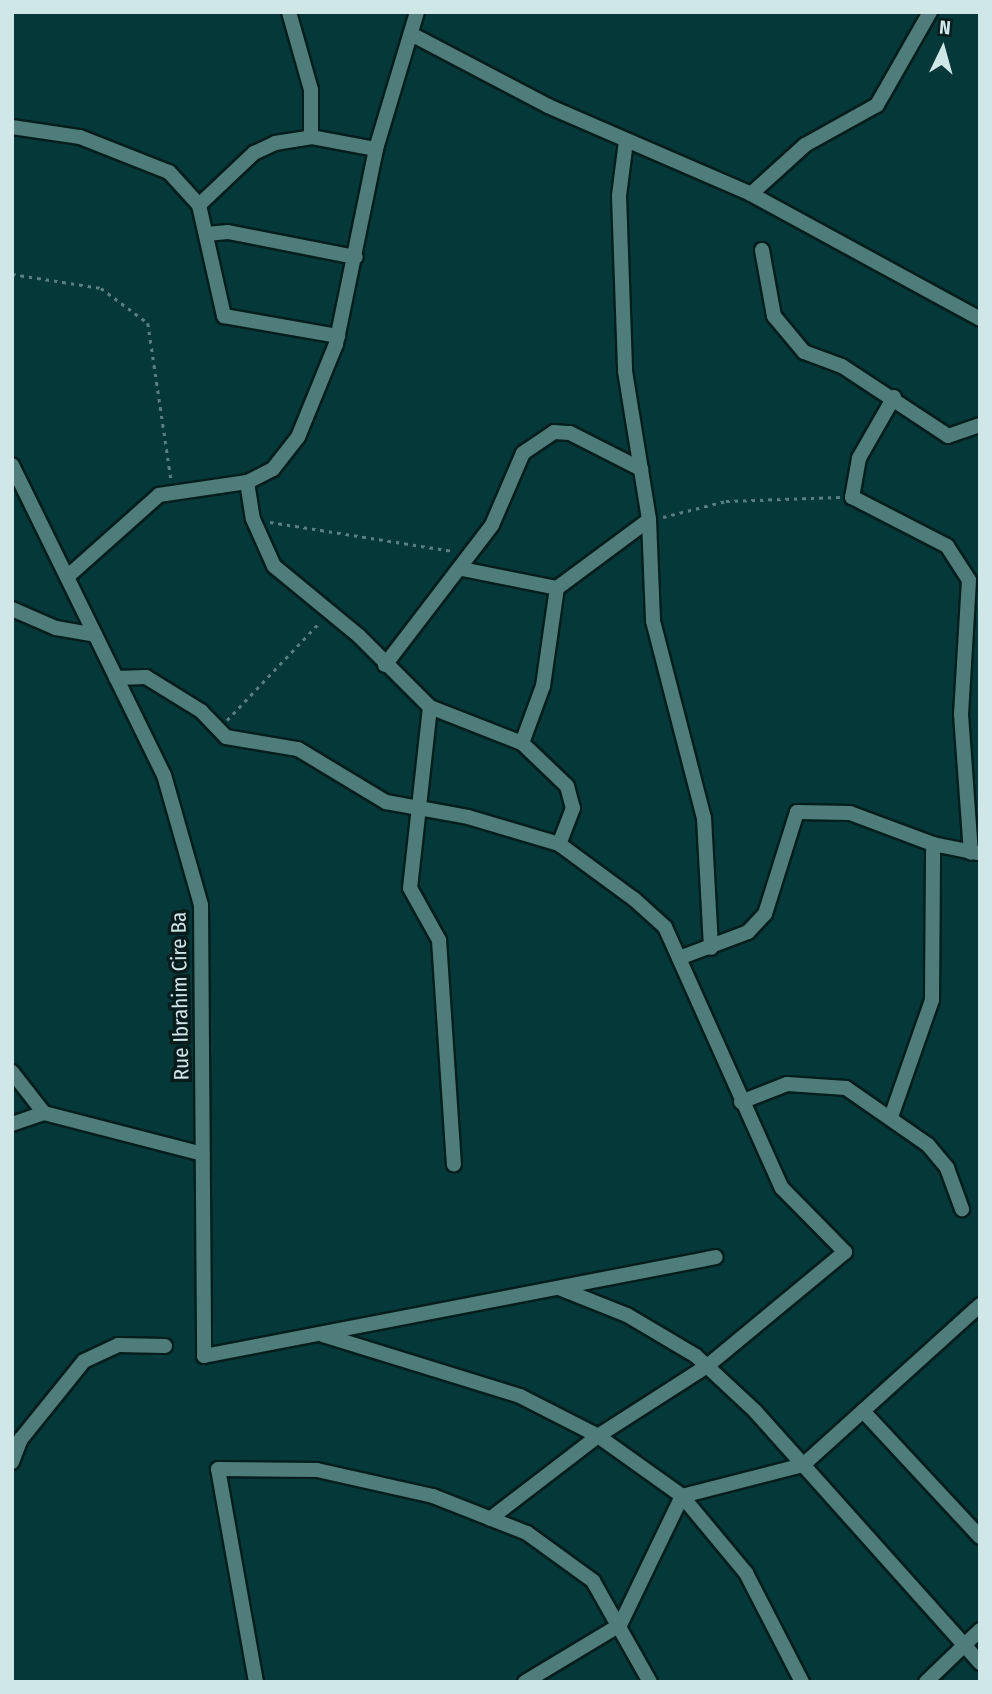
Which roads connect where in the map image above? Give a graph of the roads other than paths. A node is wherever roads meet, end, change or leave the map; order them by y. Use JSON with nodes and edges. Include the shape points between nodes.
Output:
{"nodes":[{"id":1,"x":289,"y":12,"type":"edge"},
{"id":2,"x":417,"y":12,"type":"edge"},
{"id":3,"x":930,"y":12,"type":"edge"},
{"id":4,"x":411,"y":34,"type":"junction"},
{"id":5,"x":12,"y":127,"type":"edge"},
{"id":6,"x":311,"y":137,"type":"junction"},
{"id":7,"x":626,"y":141,"type":"junction"},
{"id":8,"x":376,"y":149,"type":"junction"},
{"id":9,"x":751,"y":194,"type":"junction"},
{"id":10,"x":199,"y":205,"type":"junction"},
{"id":11,"x":206,"y":234,"type":"junction"},
{"id":12,"x":762,"y":250,"type":"dead end"},
{"id":13,"x":356,"y":257,"type":"junction"},
{"id":14,"x":980,"y":319,"type":"edge"},
{"id":15,"x":338,"y":336,"type":"junction"},
{"id":16,"x":894,"y":397,"type":"junction"},
{"id":17,"x":980,"y":425,"type":"edge"},
{"id":18,"x":12,"y":465,"type":"edge"},
{"id":19,"x":641,"y":469,"type":"junction"},
{"id":20,"x":247,"y":482,"type":"junction"},
{"id":21,"x":649,"y":520,"type":"junction"},
{"id":22,"x":462,"y":569,"type":"junction"},
{"id":23,"x":67,"y":577,"type":"junction"},
{"id":24,"x":557,"y":588,"type":"junction"},
{"id":25,"x":12,"y":609,"type":"edge"},
{"id":26,"x":95,"y":635,"type":"junction"},
{"id":27,"x":385,"y":665,"type":"junction"},
{"id":28,"x":116,"y":678,"type":"junction"},
{"id":29,"x":429,"y":707,"type":"junction"},
{"id":30,"x":522,"y":743,"type":"junction"},
{"id":31,"x":415,"y":812,"type":"junction"},
{"id":32,"x":933,"y":844,"type":"junction"},
{"id":33,"x":559,"y":845,"type":"junction"},
{"id":34,"x":976,"y":853,"type":"edge"},
{"id":35,"x":711,"y":948,"type":"junction"},
{"id":36,"x":679,"y":958,"type":"junction"},
{"id":37,"x":12,"y":1073,"type":"edge"},
{"id":38,"x":741,"y":1102,"type":"junction"},
{"id":39,"x":44,"y":1112,"type":"junction"},
{"id":40,"x":891,"y":1117,"type":"junction"},
{"id":41,"x":12,"y":1124,"type":"edge"},
{"id":42,"x":203,"y":1154,"type":"junction"},
{"id":43,"x":454,"y":1165,"type":"dead end"},
{"id":44,"x":962,"y":1209,"type":"dead end"},
{"id":45,"x":716,"y":1257,"type":"dead end"},
{"id":46,"x":558,"y":1287,"type":"junction"},
{"id":47,"x":980,"y":1306,"type":"edge"},
{"id":48,"x":318,"y":1334,"type":"junction"},
{"id":49,"x":165,"y":1346,"type":"dead end"},
{"id":50,"x":707,"y":1366,"type":"junction"},
{"id":51,"x":863,"y":1411,"type":"junction"},
{"id":52,"x":598,"y":1436,"type":"junction"},
{"id":53,"x":12,"y":1462,"type":"edge"},
{"id":54,"x":803,"y":1465,"type":"junction"},
{"id":55,"x":682,"y":1496,"type":"junction"},
{"id":56,"x":490,"y":1518,"type":"junction"},
{"id":57,"x":980,"y":1537,"type":"edge"},
{"id":58,"x":620,"y":1625,"type":"junction"},
{"id":59,"x":980,"y":1630,"type":"edge"},
{"id":60,"x":964,"y":1645,"type":"junction"},
{"id":61,"x":980,"y":1663,"type":"edge"},
{"id":62,"x":256,"y":1682,"type":"edge"},
{"id":63,"x":525,"y":1682,"type":"edge"},
{"id":64,"x":650,"y":1682,"type":"edge"},
{"id":65,"x":802,"y":1682,"type":"edge"},
{"id":66,"x":926,"y":1682,"type":"edge"}],
"edges":[{"from":1,"to":6,"type":"street","via":[[311,90]]},
{"from":2,"to":4,"type":"street"},
{"from":3,"to":9,"type":"street","via":[[877,105],[805,145]]},
{"from":4,"to":7,"type":"street"},
{"from":4,"to":8,"type":"street"},
{"from":5,"to":10,"type":"street","via":[[114,148],[169,172]]},
{"from":6,"to":8,"type":"street"},
{"from":6,"to":10,"type":"street","via":[[254,153]]},
{"from":7,"to":9,"type":"street"},
{"from":7,"to":19,"type":"street","via":[[619,196],[625,371]]},
{"from":8,"to":13,"type":"street"},
{"from":9,"to":14,"type":"street"},
{"from":10,"to":11,"type":"street"},
{"from":11,"to":13,"type":"street","via":[[228,232]]},
{"from":11,"to":15,"type":"street","via":[[224,316]]},
{"from":12,"to":16,"type":"street","via":[[774,316],[786,337]]},
{"from":13,"to":15,"type":"street"},
{"from":15,"to":20,"type":"street","via":[[298,437],[273,469]]},
{"from":16,"to":17,"type":"street","via":[[948,436]]},
{"from":16,"to":34,"type":"street","via":[[859,458],[852,496],[947,546],[969,580],[961,714]]},
{"from":18,"to":23,"type":"street","name":"Rue Ibrahim Cire Ba"},
{"from":19,"to":21,"type":"street"},
{"from":19,"to":22,"type":"street","via":[[570,433],[554,432],[513,466],[492,525]]},
{"from":20,"to":23,"type":"street","via":[[173,489]]},
{"from":20,"to":27,"type":"street","via":[[253,519],[274,566]]},
{"from":21,"to":24,"type":"street"},
{"from":21,"to":35,"type":"street","via":[[653,621],[704,818]]},
{"from":22,"to":24,"type":"street"},
{"from":22,"to":27,"type":"street"},
{"from":23,"to":26,"type":"street","name":"Rue Ibrahim Cire Ba"},
{"from":24,"to":30,"type":"street","via":[[543,686]]},
{"from":25,"to":26,"type":"street","via":[[56,628]]},
{"from":26,"to":28,"type":"street","name":"Rue Ibrahim Cire Ba"},
{"from":27,"to":29,"type":"street"},
{"from":28,"to":31,"type":"street","via":[[146,677],[226,737],[298,749],[386,802]]},
{"from":28,"to":42,"type":"street","name":"Rue Ibrahim Cire Ba","via":[[164,775],[201,905]]},
{"from":29,"to":30,"type":"street"},
{"from":29,"to":31,"type":"street"},
{"from":30,"to":33,"type":"street","via":[[572,799]]},
{"from":31,"to":33,"type":"street","via":[[444,811]]},
{"from":31,"to":43,"type":"street","via":[[410,888],[439,940]]},
{"from":32,"to":34,"type":"street"},
{"from":32,"to":35,"type":"street","via":[[850,813],[797,812],[765,914],[748,932]]},
{"from":32,"to":40,"type":"street","via":[[932,1000]]},
{"from":33,"to":36,"type":"street","via":[[665,927]]},
{"from":35,"to":36,"type":"street"},
{"from":36,"to":38,"type":"street"},
{"from":37,"to":39,"type":"street"},
{"from":38,"to":40,"type":"street","via":[[810,1082],[846,1088]]},
{"from":38,"to":50,"type":"street","via":[[782,1188],[845,1252]]},
{"from":39,"to":41,"type":"street"},
{"from":39,"to":42,"type":"street"},
{"from":40,"to":44,"type":"street","via":[[947,1168]]},
{"from":42,"to":48,"type":"street","name":"Rue Ibrahim Cire Ba","via":[[204,1356]]},
{"from":45,"to":46,"type":"street"},
{"from":46,"to":48,"type":"street"},
{"from":46,"to":50,"type":"street","via":[[626,1315]]},
{"from":47,"to":51,"type":"street"},
{"from":48,"to":52,"type":"street","via":[[400,1354],[520,1396]]},
{"from":49,"to":53,"type":"street","via":[[118,1345],[84,1360],[21,1439]]},
{"from":50,"to":52,"type":"street"},
{"from":50,"to":54,"type":"street"},
{"from":51,"to":54,"type":"street"},
{"from":51,"to":57,"type":"street"},
{"from":52,"to":55,"type":"street"},
{"from":52,"to":56,"type":"street"},
{"from":54,"to":55,"type":"street"},
{"from":54,"to":60,"type":"street"},
{"from":55,"to":58,"type":"street"},
{"from":55,"to":65,"type":"street","via":[[746,1573]]},
{"from":56,"to":58,"type":"street","via":[[527,1533],[593,1581]]},
{"from":56,"to":62,"type":"street","via":[[433,1496],[317,1470],[218,1469]]},
{"from":58,"to":63,"type":"street"},
{"from":58,"to":64,"type":"street"},
{"from":59,"to":60,"type":"street"},
{"from":60,"to":61,"type":"street"},
{"from":60,"to":66,"type":"street"}]}
